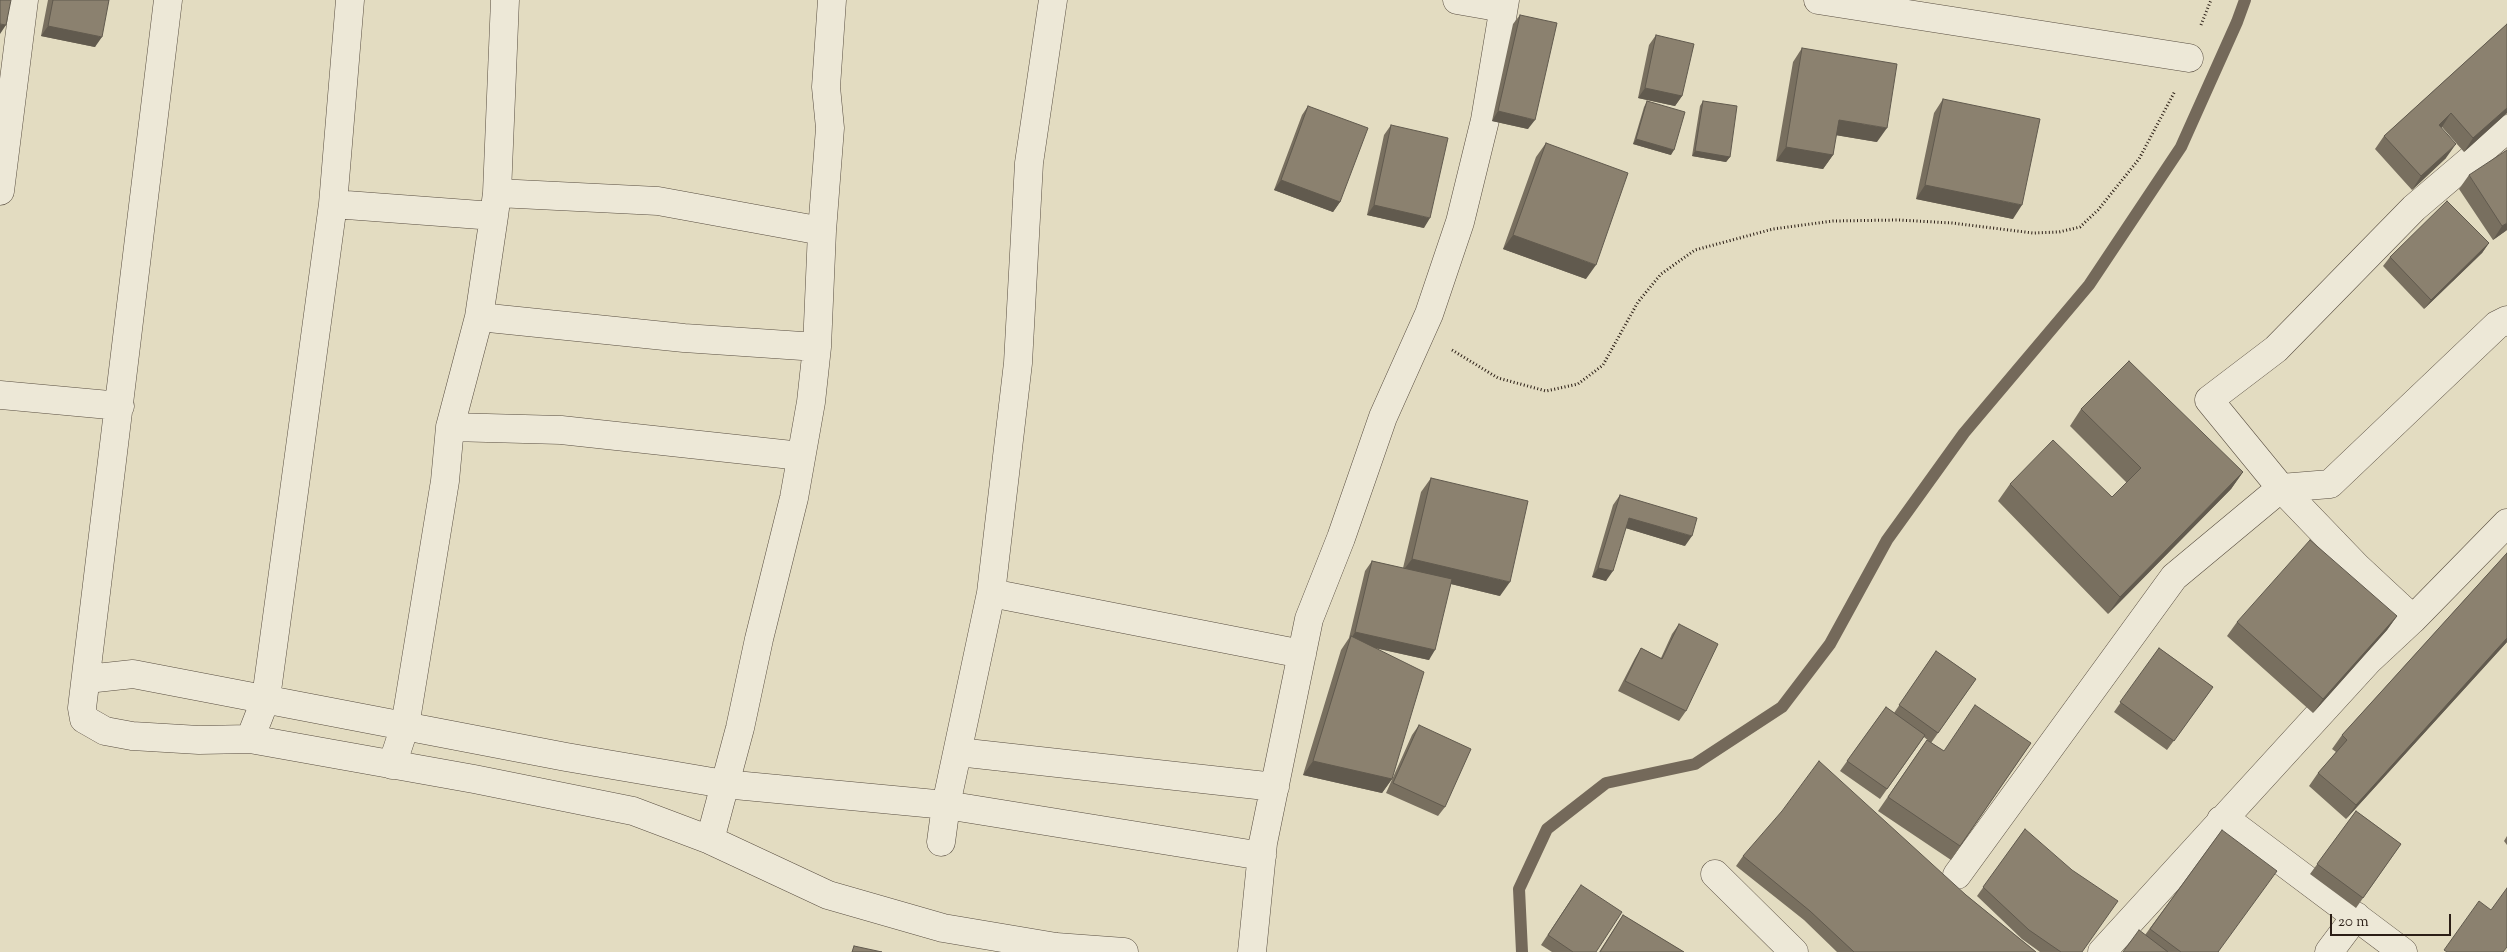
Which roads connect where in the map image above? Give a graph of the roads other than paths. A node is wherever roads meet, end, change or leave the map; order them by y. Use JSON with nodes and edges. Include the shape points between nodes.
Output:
{"nodes":[{"id":1,"x":24,"y":0,"type":"edge"},
{"id":2,"x":168,"y":0,"type":"edge"},
{"id":3,"x":350,"y":0,"type":"edge"},
{"id":4,"x":505,"y":0,"type":"edge"},
{"id":5,"x":832,"y":0,"type":"edge"},
{"id":6,"x":1053,"y":0,"type":"edge"},
{"id":7,"x":1457,"y":0,"type":"edge"},
{"id":8,"x":1818,"y":0,"type":"edge"},
{"id":9,"x":1504,"y":4,"type":"edge"},
{"id":10,"x":2189,"y":58,"type":"road end"},
{"id":11,"x":2507,"y":129,"type":"edge"},
{"id":12,"x":0,"y":191,"type":"edge"},
{"id":13,"x":333,"y":204,"type":"junction"},
{"id":14,"x":496,"y":205,"type":"junction"},
{"id":15,"x":822,"y":232,"type":"junction"},
{"id":16,"x":479,"y":317,"type":"junction"},
{"id":17,"x":2507,"y":320,"type":"edge"},
{"id":18,"x":817,"y":347,"type":"junction"},
{"id":19,"x":0,"y":395,"type":"edge"},
{"id":20,"x":120,"y":406,"type":"junction"},
{"id":21,"x":450,"y":427,"type":"junction"},
{"id":22,"x":801,"y":456,"type":"junction"},
{"id":23,"x":2280,"y":488,"type":"junction"},
{"id":24,"x":2507,"y":523,"type":"edge"},
{"id":25,"x":991,"y":593,"type":"junction"},
{"id":26,"x":2413,"y":619,"type":"junction"},
{"id":27,"x":1302,"y":654,"type":"junction"},
{"id":28,"x":87,"y":679,"type":"junction"},
{"id":29,"x":266,"y":698,"type":"junction"},
{"id":30,"x":405,"y":726,"type":"junction"},
{"id":31,"x":250,"y":739,"type":"junction"},
{"id":32,"x":958,"y":752,"type":"junction"},
{"id":33,"x":392,"y":765,"type":"junction"},
{"id":34,"x":724,"y":784,"type":"junction"},
{"id":35,"x":1275,"y":787,"type":"junction"},
{"id":36,"x":946,"y":805,"type":"junction"},
{"id":37,"x":2222,"y":820,"type":"junction"},
{"id":38,"x":710,"y":840,"type":"junction"},
{"id":39,"x":941,"y":842,"type":"dead end"},
{"id":40,"x":1262,"y":856,"type":"junction"},
{"id":41,"x":1715,"y":874,"type":"dead end"},
{"id":42,"x":1957,"y":875,"type":"dead end"},
{"id":43,"x":2356,"y":916,"type":"junction"},
{"id":44,"x":1124,"y":952,"type":"edge"},
{"id":45,"x":1252,"y":952,"type":"edge"},
{"id":46,"x":1794,"y":952,"type":"edge"},
{"id":47,"x":2102,"y":952,"type":"edge"},
{"id":48,"x":2329,"y":952,"type":"edge"},
{"id":49,"x":2403,"y":952,"type":"edge"}],
"edges":[{"from":1,"to":12,"type":"street"},
{"from":2,"to":20,"type":"street"},
{"from":3,"to":13,"type":"street"},
{"from":4,"to":14,"type":"street"},
{"from":5,"to":15,"type":"street","via":[[826,87],[830,128]]},
{"from":6,"to":25,"type":"street","via":[[1029,163],[1018,363]]},
{"from":7,"to":9,"type":"street"},
{"from":8,"to":10,"type":"street"},
{"from":9,"to":27,"type":"street","via":[[1484,120],[1460,222],[1429,314],[1383,417],[1309,619]]},
{"from":11,"to":23,"type":"street","via":[[2414,208],[2276,349],[2209,400]]},
{"from":13,"to":14,"type":"street"},
{"from":13,"to":29,"type":"street"},
{"from":14,"to":15,"type":"street","via":[[658,201]]},
{"from":14,"to":16,"type":"street"},
{"from":15,"to":18,"type":"street"},
{"from":16,"to":18,"type":"street","via":[[684,338]]},
{"from":16,"to":21,"type":"street"},
{"from":17,"to":23,"type":"street","via":[[2330,484]]},
{"from":18,"to":22,"type":"street"},
{"from":19,"to":20,"type":"street"},
{"from":20,"to":28,"type":"street"},
{"from":21,"to":22,"type":"street","via":[[561,430]]},
{"from":21,"to":30,"type":"street","via":[[445,481]]},
{"from":22,"to":34,"type":"street","via":[[794,498]]},
{"from":23,"to":26,"type":"street"},
{"from":23,"to":42,"type":"street","via":[[2174,577]]},
{"from":24,"to":26,"type":"street"},
{"from":25,"to":27,"type":"street"},
{"from":25,"to":32,"type":"street"},
{"from":26,"to":37,"type":"street","via":[[2368,661]]},
{"from":27,"to":35,"type":"street"},
{"from":28,"to":29,"type":"street","via":[[133,674]]},
{"from":28,"to":31,"type":"street","via":[[82,715],[105,731],[199,740]]},
{"from":29,"to":30,"type":"street"},
{"from":29,"to":31,"type":"street"},
{"from":30,"to":33,"type":"street"},
{"from":30,"to":34,"type":"street"},
{"from":31,"to":33,"type":"street"},
{"from":32,"to":35,"type":"street"},
{"from":32,"to":36,"type":"street"},
{"from":33,"to":38,"type":"street","via":[[633,811]]},
{"from":34,"to":36,"type":"street"},
{"from":34,"to":38,"type":"street"},
{"from":35,"to":40,"type":"street"},
{"from":36,"to":39,"type":"street"},
{"from":36,"to":40,"type":"street"},
{"from":37,"to":43,"type":"street"},
{"from":37,"to":47,"type":"street"},
{"from":38,"to":44,"type":"street","via":[[828,895],[942,928],[1056,947]]},
{"from":40,"to":45,"type":"street"},
{"from":41,"to":46,"type":"street"},
{"from":43,"to":48,"type":"street"},
{"from":43,"to":49,"type":"street"}]}
